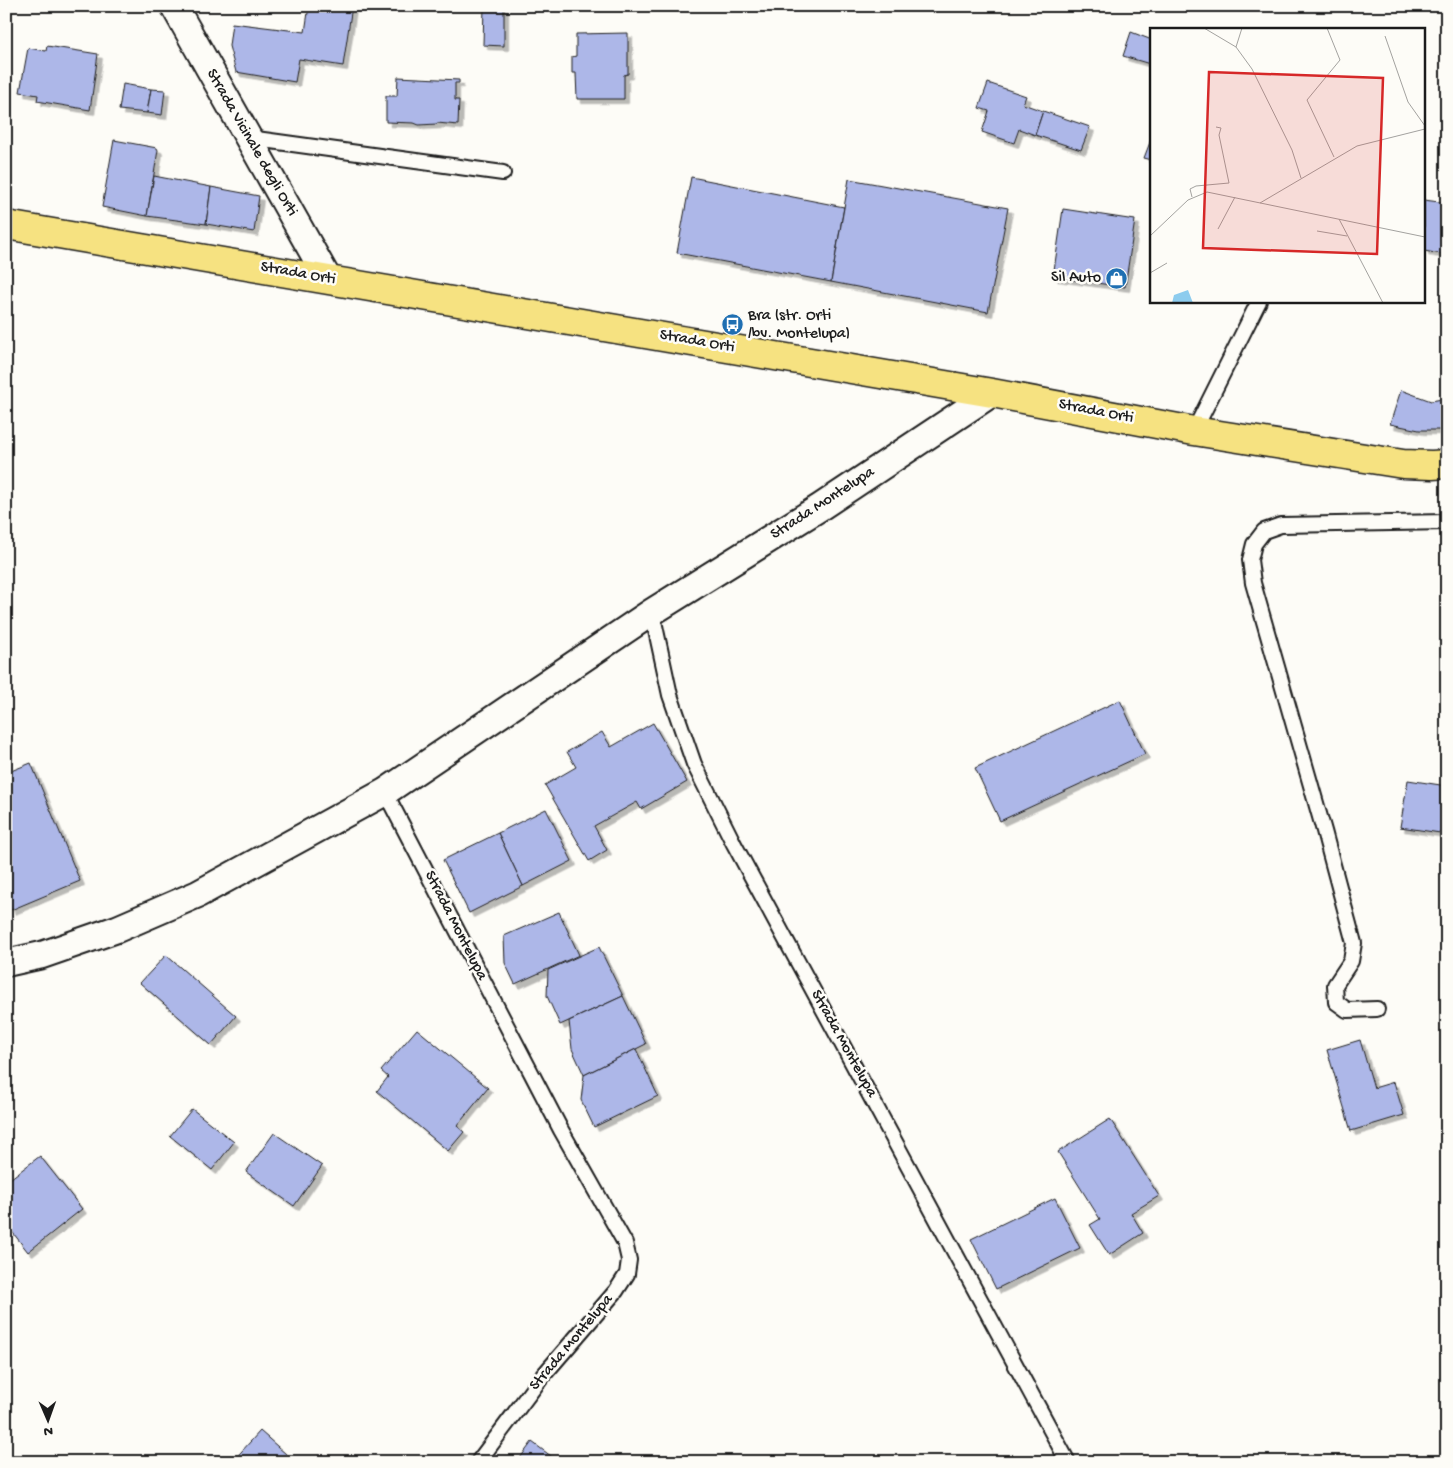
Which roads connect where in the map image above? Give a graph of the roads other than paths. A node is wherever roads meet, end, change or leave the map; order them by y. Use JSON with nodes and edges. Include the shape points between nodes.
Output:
{"nodes":[{"id":1,"x":174,"y":6,"type":"edge"},
{"id":2,"x":249,"y":138,"type":"junction"},
{"id":3,"x":503,"y":173,"type":"dead end"},
{"id":4,"x":6,"y":225,"type":"edge"},
{"id":5,"x":328,"y":279,"type":"junction"},
{"id":6,"x":1258,"y":302,"type":"edge"},
{"id":7,"x":992,"y":393,"type":"junction"},
{"id":8,"x":1194,"y":431,"type":"junction"},
{"id":9,"x":1447,"y":464,"type":"edge"},
{"id":10,"x":1447,"y":522,"type":"edge"},
{"id":11,"x":652,"y":612,"type":"junction"},
{"id":12,"x":385,"y":792,"type":"junction"},
{"id":13,"x":6,"y":963,"type":"edge"},
{"id":14,"x":1377,"y":1009,"type":"dead end"},
{"id":15,"x":478,"y":1462,"type":"edge"},
{"id":16,"x":1068,"y":1462,"type":"edge"}],
"edges":[{"from":1,"to":2,"type":"street","name":"Strada Vicinale degli Orti"},
{"from":2,"to":3,"type":"lane"},
{"from":2,"to":5,"type":"street","name":"Strada Vicinale degli Orti"},
{"from":4,"to":5,"type":"main road","name":"Strada Orti"},
{"from":5,"to":7,"type":"main road","name":"Strada Orti"},
{"from":6,"to":8,"type":"lane"},
{"from":7,"to":8,"type":"main road","name":"Strada Orti"},
{"from":7,"to":11,"type":"street","name":"Strada Montelupa","via":[[819,508]]},
{"from":8,"to":9,"type":"main road","name":"Strada Orti","via":[[1404,464]]},
{"from":10,"to":14,"type":"lane","via":[[1281,525],[1264,531],[1254,544],[1250,560],[1253,583],[1354,943],[1351,961],[1336,985],[1336,1002],[1347,1010]]},
{"from":11,"to":12,"type":"street","name":"Strada Montelupa"},
{"from":11,"to":16,"type":"lane","name":"Strada Montelupa","via":[[670,695],[694,764],[734,844]]},
{"from":12,"to":13,"type":"street","name":"Strada Montelupa","via":[[198,894],[117,929],[42,955]]},
{"from":12,"to":15,"type":"lane","name":"Strada Montelupa","via":[[561,1130],[625,1243],[629,1260],[627,1274],[616,1290],[541,1378]]}]}
